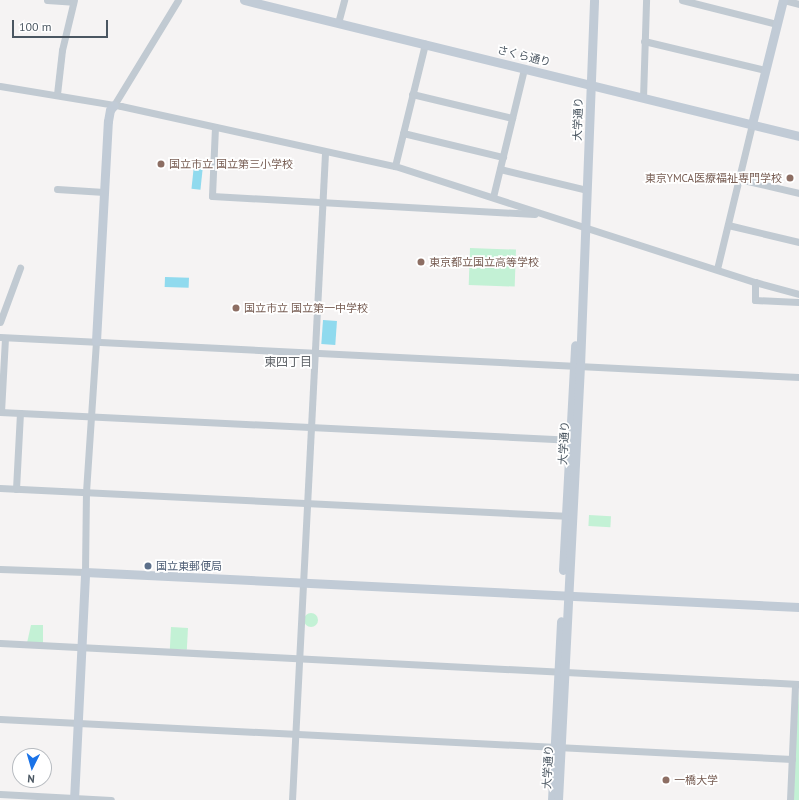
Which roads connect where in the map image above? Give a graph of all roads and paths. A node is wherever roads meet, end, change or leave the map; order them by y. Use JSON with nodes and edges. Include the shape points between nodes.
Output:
{"nodes":[{"id":1,"x":47,"y":0,"type":"edge"},
{"id":2,"x":178,"y":0,"type":"edge"},
{"id":3,"x":244,"y":0,"type":"edge"},
{"id":4,"x":344,"y":0,"type":"edge"},
{"id":5,"x":594,"y":0,"type":"edge"},
{"id":6,"x":646,"y":0,"type":"edge"},
{"id":7,"x":683,"y":0,"type":"edge"},
{"id":8,"x":783,"y":0,"type":"edge"},
{"id":9,"x":74,"y":1,"type":"edge"},
{"id":10,"x":799,"y":4,"type":"edge"},
{"id":11,"x":338,"y":23,"type":"junction"},
{"id":12,"x":777,"y":24,"type":"junction"},
{"id":13,"x":644,"y":41,"type":"junction"},
{"id":14,"x":425,"y":44,"type":"junction"},
{"id":15,"x":524,"y":69,"type":"junction"},
{"id":16,"x":765,"y":70,"type":"junction"},
{"id":17,"x":589,"y":84,"type":"junction"},
{"id":18,"x":0,"y":86,"type":"edge"},
{"id":19,"x":58,"y":94,"type":"junction"},
{"id":20,"x":412,"y":94,"type":"junction"},
{"id":21,"x":643,"y":98,"type":"junction"},
{"id":22,"x":114,"y":105,"type":"junction"},
{"id":23,"x":512,"y":118,"type":"junction"},
{"id":24,"x":752,"y":124,"type":"junction"},
{"id":25,"x":215,"y":127,"type":"junction"},
{"id":26,"x":403,"y":133,"type":"junction"},
{"id":27,"x":798,"y":133,"type":"edge"},
{"id":28,"x":325,"y":152,"type":"junction"},
{"id":29,"x":503,"y":157,"type":"junction"},
{"id":30,"x":395,"y":166,"type":"junction"},
{"id":31,"x":500,"y":169,"type":"junction"},
{"id":32,"x":739,"y":179,"type":"junction"},
{"id":33,"x":57,"y":189,"type":"dead end"},
{"id":34,"x":585,"y":190,"type":"junction"},
{"id":35,"x":104,"y":192,"type":"junction"},
{"id":36,"x":799,"y":193,"type":"edge"},
{"id":37,"x":493,"y":197,"type":"junction"},
{"id":38,"x":322,"y":203,"type":"junction"},
{"id":39,"x":544,"y":214,"type":"junction"},
{"id":40,"x":728,"y":225,"type":"junction"},
{"id":41,"x":583,"y":226,"type":"junction"},
{"id":42,"x":799,"y":242,"type":"edge"},
{"id":43,"x":20,"y":268,"type":"dead end"},
{"id":44,"x":717,"y":269,"type":"junction"},
{"id":45,"x":755,"y":282,"type":"junction"},
{"id":46,"x":799,"y":294,"type":"edge"},
{"id":47,"x":799,"y":302,"type":"edge"},
{"id":48,"x":0,"y":322,"type":"edge"},
{"id":49,"x":2,"y":337,"type":"edge"},
{"id":50,"x":96,"y":341,"type":"junction"},
{"id":51,"x":315,"y":353,"type":"junction"},
{"id":52,"x":577,"y":366,"type":"junction"},
{"id":53,"x":799,"y":377,"type":"edge"},
{"id":54,"x":0,"y":412,"type":"edge"},
{"id":55,"x":20,"y":413,"type":"junction"},
{"id":56,"x":90,"y":417,"type":"junction"},
{"id":57,"x":311,"y":428,"type":"junction"},
{"id":58,"x":572,"y":440,"type":"junction"},
{"id":59,"x":0,"y":488,"type":"edge"},
{"id":60,"x":16,"y":489,"type":"junction"},
{"id":61,"x":86,"y":492,"type":"junction"},
{"id":62,"x":307,"y":503,"type":"junction"},
{"id":63,"x":569,"y":516,"type":"junction"},
{"id":64,"x":0,"y":568,"type":"edge"},
{"id":65,"x":85,"y":572,"type":"junction"},
{"id":66,"x":303,"y":581,"type":"junction"},
{"id":67,"x":565,"y":594,"type":"junction"},
{"id":68,"x":799,"y":607,"type":"edge"},
{"id":69,"x":0,"y":643,"type":"edge"},
{"id":70,"x":81,"y":647,"type":"junction"},
{"id":71,"x":299,"y":658,"type":"junction"},
{"id":72,"x":561,"y":672,"type":"junction"},
{"id":73,"x":797,"y":684,"type":"edge"},
{"id":74,"x":0,"y":719,"type":"edge"},
{"id":75,"x":78,"y":722,"type":"junction"},
{"id":76,"x":295,"y":734,"type":"junction"},
{"id":77,"x":558,"y":746,"type":"junction"},
{"id":78,"x":792,"y":759,"type":"junction"},
{"id":79,"x":0,"y":794,"type":"edge"},
{"id":80,"x":74,"y":799,"type":"edge"},
{"id":81,"x":111,"y":800,"type":"edge"},
{"id":82,"x":292,"y":800,"type":"edge"},
{"id":83,"x":552,"y":800,"type":"edge"},
{"id":84,"x":558,"y":800,"type":"edge"},
{"id":85,"x":790,"y":800,"type":"edge"}],
"edges":[{"from":1,"to":9,"type":"street"},
{"from":2,"to":22,"type":"street"},
{"from":3,"to":11,"type":"street","name":"さくら通り"},
{"from":4,"to":11,"type":"street"},
{"from":5,"to":17,"type":"street","name":"大学通り"},
{"from":6,"to":13,"type":"street"},
{"from":7,"to":12,"type":"street"},
{"from":8,"to":10,"type":"street"},
{"from":8,"to":12,"type":"street"},
{"from":9,"to":19,"type":"street","via":[[62,50]]},
{"from":11,"to":14,"type":"street","name":"さくら通り"},
{"from":12,"to":16,"type":"street"},
{"from":13,"to":16,"type":"street"},
{"from":13,"to":21,"type":"street"},
{"from":14,"to":15,"type":"street","name":"さくら通り"},
{"from":14,"to":20,"type":"street"},
{"from":15,"to":17,"type":"street","name":"さくら通り"},
{"from":15,"to":23,"type":"street"},
{"from":16,"to":24,"type":"street"},
{"from":17,"to":21,"type":"street","name":"さくら通り"},
{"from":17,"to":34,"type":"street","name":"大学通り"},
{"from":18,"to":19,"type":"street"},
{"from":19,"to":22,"type":"street"},
{"from":20,"to":23,"type":"street"},
{"from":20,"to":26,"type":"street"},
{"from":21,"to":24,"type":"street","name":"さくら通り"},
{"from":22,"to":25,"type":"street"},
{"from":22,"to":35,"type":"street","via":[[108,121]]},
{"from":23,"to":29,"type":"street"},
{"from":24,"to":27,"type":"street","name":"さくら通り"},
{"from":24,"to":32,"type":"street"},
{"from":25,"to":28,"type":"street"},
{"from":25,"to":38,"type":"street","via":[[212,196]]},
{"from":26,"to":29,"type":"street"},
{"from":26,"to":30,"type":"street"},
{"from":28,"to":30,"type":"street"},
{"from":28,"to":38,"type":"street"},
{"from":29,"to":31,"type":"street"},
{"from":30,"to":37,"type":"street"},
{"from":31,"to":34,"type":"street"},
{"from":31,"to":37,"type":"street"},
{"from":32,"to":36,"type":"street"},
{"from":32,"to":40,"type":"street"},
{"from":33,"to":35,"type":"street"},
{"from":34,"to":41,"type":"street","name":"大学通り"},
{"from":35,"to":50,"type":"street"},
{"from":37,"to":39,"type":"street"},
{"from":38,"to":39,"type":"street"},
{"from":38,"to":51,"type":"street"},
{"from":39,"to":41,"type":"street"},
{"from":40,"to":42,"type":"street"},
{"from":40,"to":44,"type":"street"},
{"from":41,"to":44,"type":"street"},
{"from":41,"to":52,"type":"street","name":"大学通り"},
{"from":43,"to":48,"type":"street"},
{"from":44,"to":45,"type":"street"},
{"from":45,"to":46,"type":"street"},
{"from":45,"to":47,"type":"street","via":[[755,300]]},
{"from":49,"to":50,"type":"street"},
{"from":49,"to":54,"type":"street"},
{"from":50,"to":51,"type":"street"},
{"from":50,"to":56,"type":"street"},
{"from":51,"to":52,"type":"street"},
{"from":51,"to":57,"type":"street"},
{"from":52,"to":53,"type":"street"},
{"from":52,"to":58,"type":"street","name":"大学通り"},
{"from":54,"to":55,"type":"street"},
{"from":55,"to":56,"type":"street"},
{"from":55,"to":60,"type":"street"},
{"from":56,"to":57,"type":"street"},
{"from":56,"to":61,"type":"street"},
{"from":57,"to":58,"type":"street"},
{"from":57,"to":62,"type":"street"},
{"from":58,"to":63,"type":"street","name":"大学通り"},
{"from":59,"to":60,"type":"street"},
{"from":60,"to":61,"type":"street"},
{"from":61,"to":62,"type":"street"},
{"from":61,"to":65,"type":"street"},
{"from":62,"to":63,"type":"street"},
{"from":62,"to":66,"type":"street"},
{"from":63,"to":67,"type":"street","name":"大学通り"},
{"from":64,"to":65,"type":"street"},
{"from":65,"to":66,"type":"street"},
{"from":65,"to":70,"type":"street"},
{"from":66,"to":67,"type":"street"},
{"from":66,"to":71,"type":"street"},
{"from":67,"to":68,"type":"street"},
{"from":67,"to":72,"type":"street","name":"大学通り"},
{"from":69,"to":70,"type":"street"},
{"from":70,"to":71,"type":"street"},
{"from":70,"to":75,"type":"street"},
{"from":71,"to":72,"type":"street"},
{"from":71,"to":76,"type":"street"},
{"from":72,"to":73,"type":"street"},
{"from":72,"to":77,"type":"street","name":"大学通り"},
{"from":73,"to":78,"type":"street"},
{"from":74,"to":75,"type":"street"},
{"from":75,"to":76,"type":"street"},
{"from":75,"to":80,"type":"street"},
{"from":76,"to":77,"type":"street"},
{"from":76,"to":82,"type":"street"},
{"from":77,"to":78,"type":"street"},
{"from":77,"to":83,"type":"street","name":"大学通り"},
{"from":77,"to":84,"type":"street","name":"大学通り"},
{"from":78,"to":85,"type":"street"},
{"from":79,"to":80,"type":"street"},
{"from":80,"to":81,"type":"street"}]}
